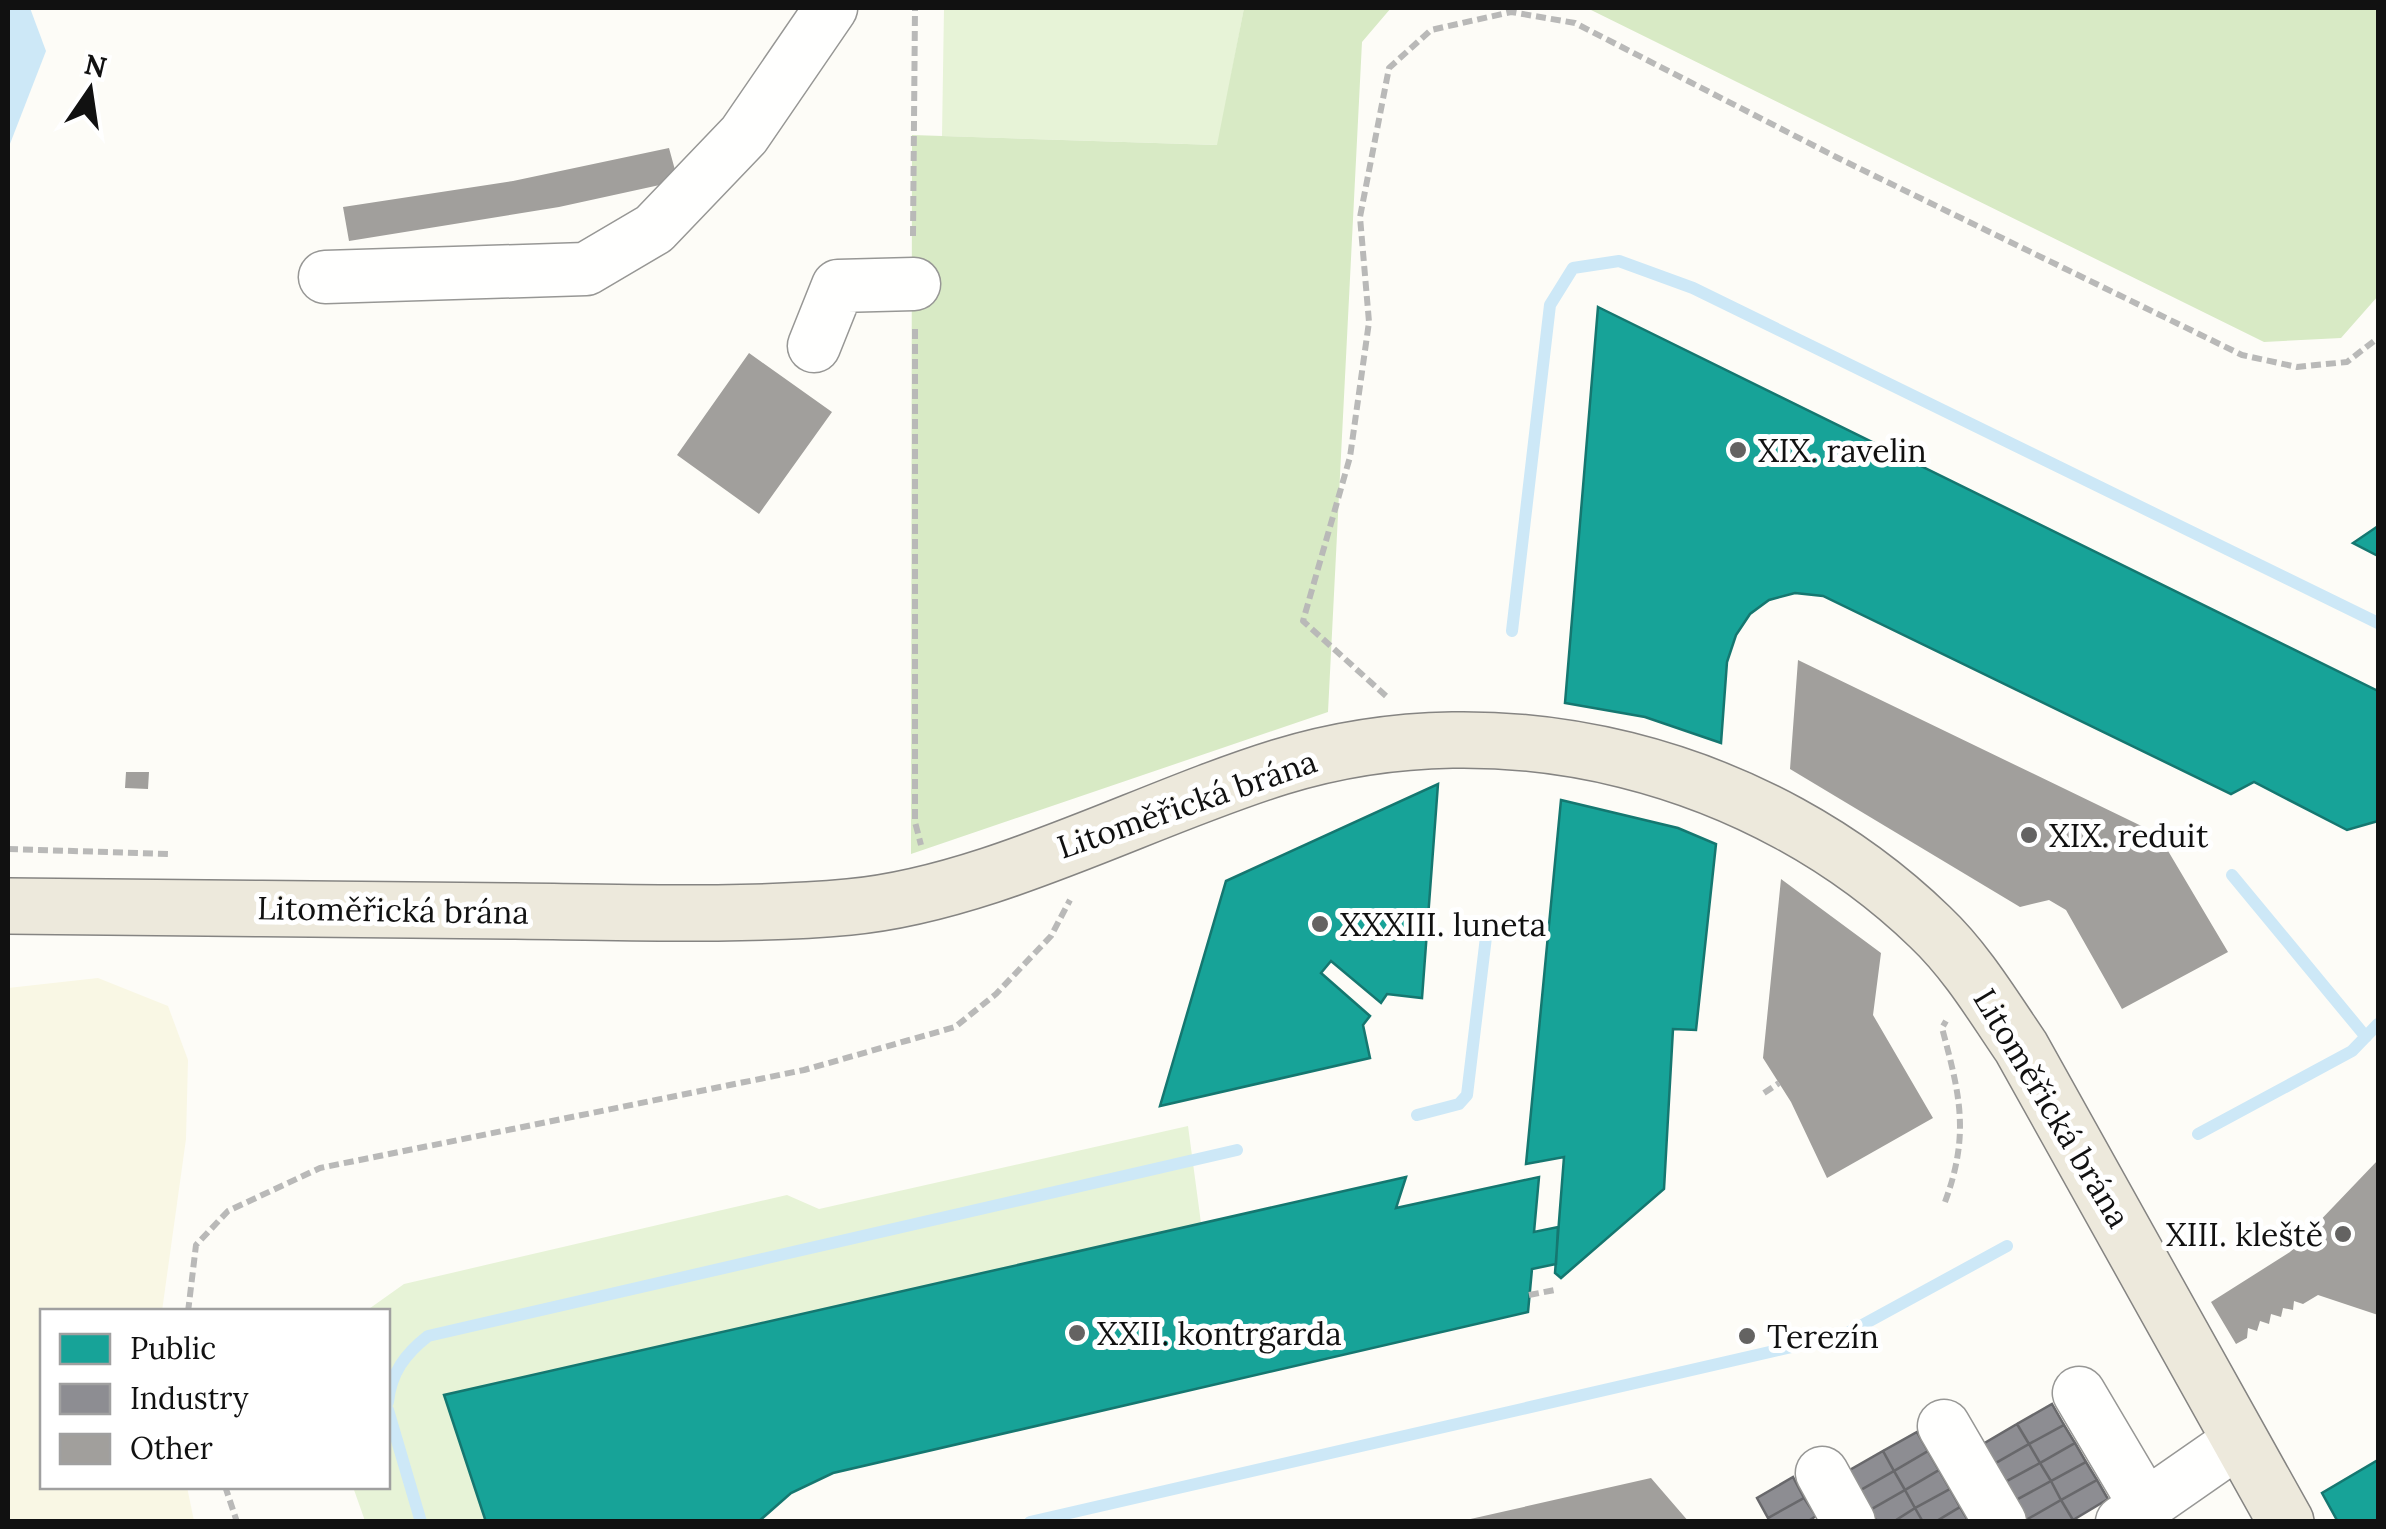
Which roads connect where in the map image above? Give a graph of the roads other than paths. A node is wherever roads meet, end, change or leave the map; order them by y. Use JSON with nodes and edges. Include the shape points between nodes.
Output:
{"nodes":[{"id":1,"x":832,"y":8,"type":"edge"},
{"id":2,"x":326,"y":277,"type":"dead end"},
{"id":3,"x":914,"y":284,"type":"road end"},
{"id":4,"x":814,"y":346,"type":"dead end"},
{"id":5,"x":8,"y":906,"type":"edge"},
{"id":6,"x":2078,"y":1393,"type":"dead end"},
{"id":7,"x":1944,"y":1426,"type":"dead end"},
{"id":8,"x":2240,"y":1440,"type":"junction"},
{"id":9,"x":1822,"y":1474,"type":"dead end"},
{"id":10,"x":2135,"y":1515,"type":"edge"},
{"id":11,"x":1850,"y":1522,"type":"edge"},
{"id":12,"x":2000,"y":1522,"type":"edge"},
{"id":13,"x":2286,"y":1522,"type":"edge"}],
"edges":[{"from":1,"to":2,"type":"lane","via":[[744,135],[654,229],[586,269]]},
{"from":3,"to":4,"type":"lane","via":[[838,286]]},
{"from":5,"to":8,"type":"main road","name":"Litoměřická brána","via":[[855,906],[932,890],[1279,767],[1410,741],[1499,742],[1638,762],[1710,785],[1827,844],[1932,928],[1974,978],[2081,1148]]},
{"from":6,"to":10,"type":"lane"},
{"from":7,"to":12,"type":"lane"},
{"from":8,"to":10,"type":"lane"},
{"from":8,"to":13,"type":"main road","name":"Litoměřická brána"},
{"from":9,"to":11,"type":"lane"}]}
